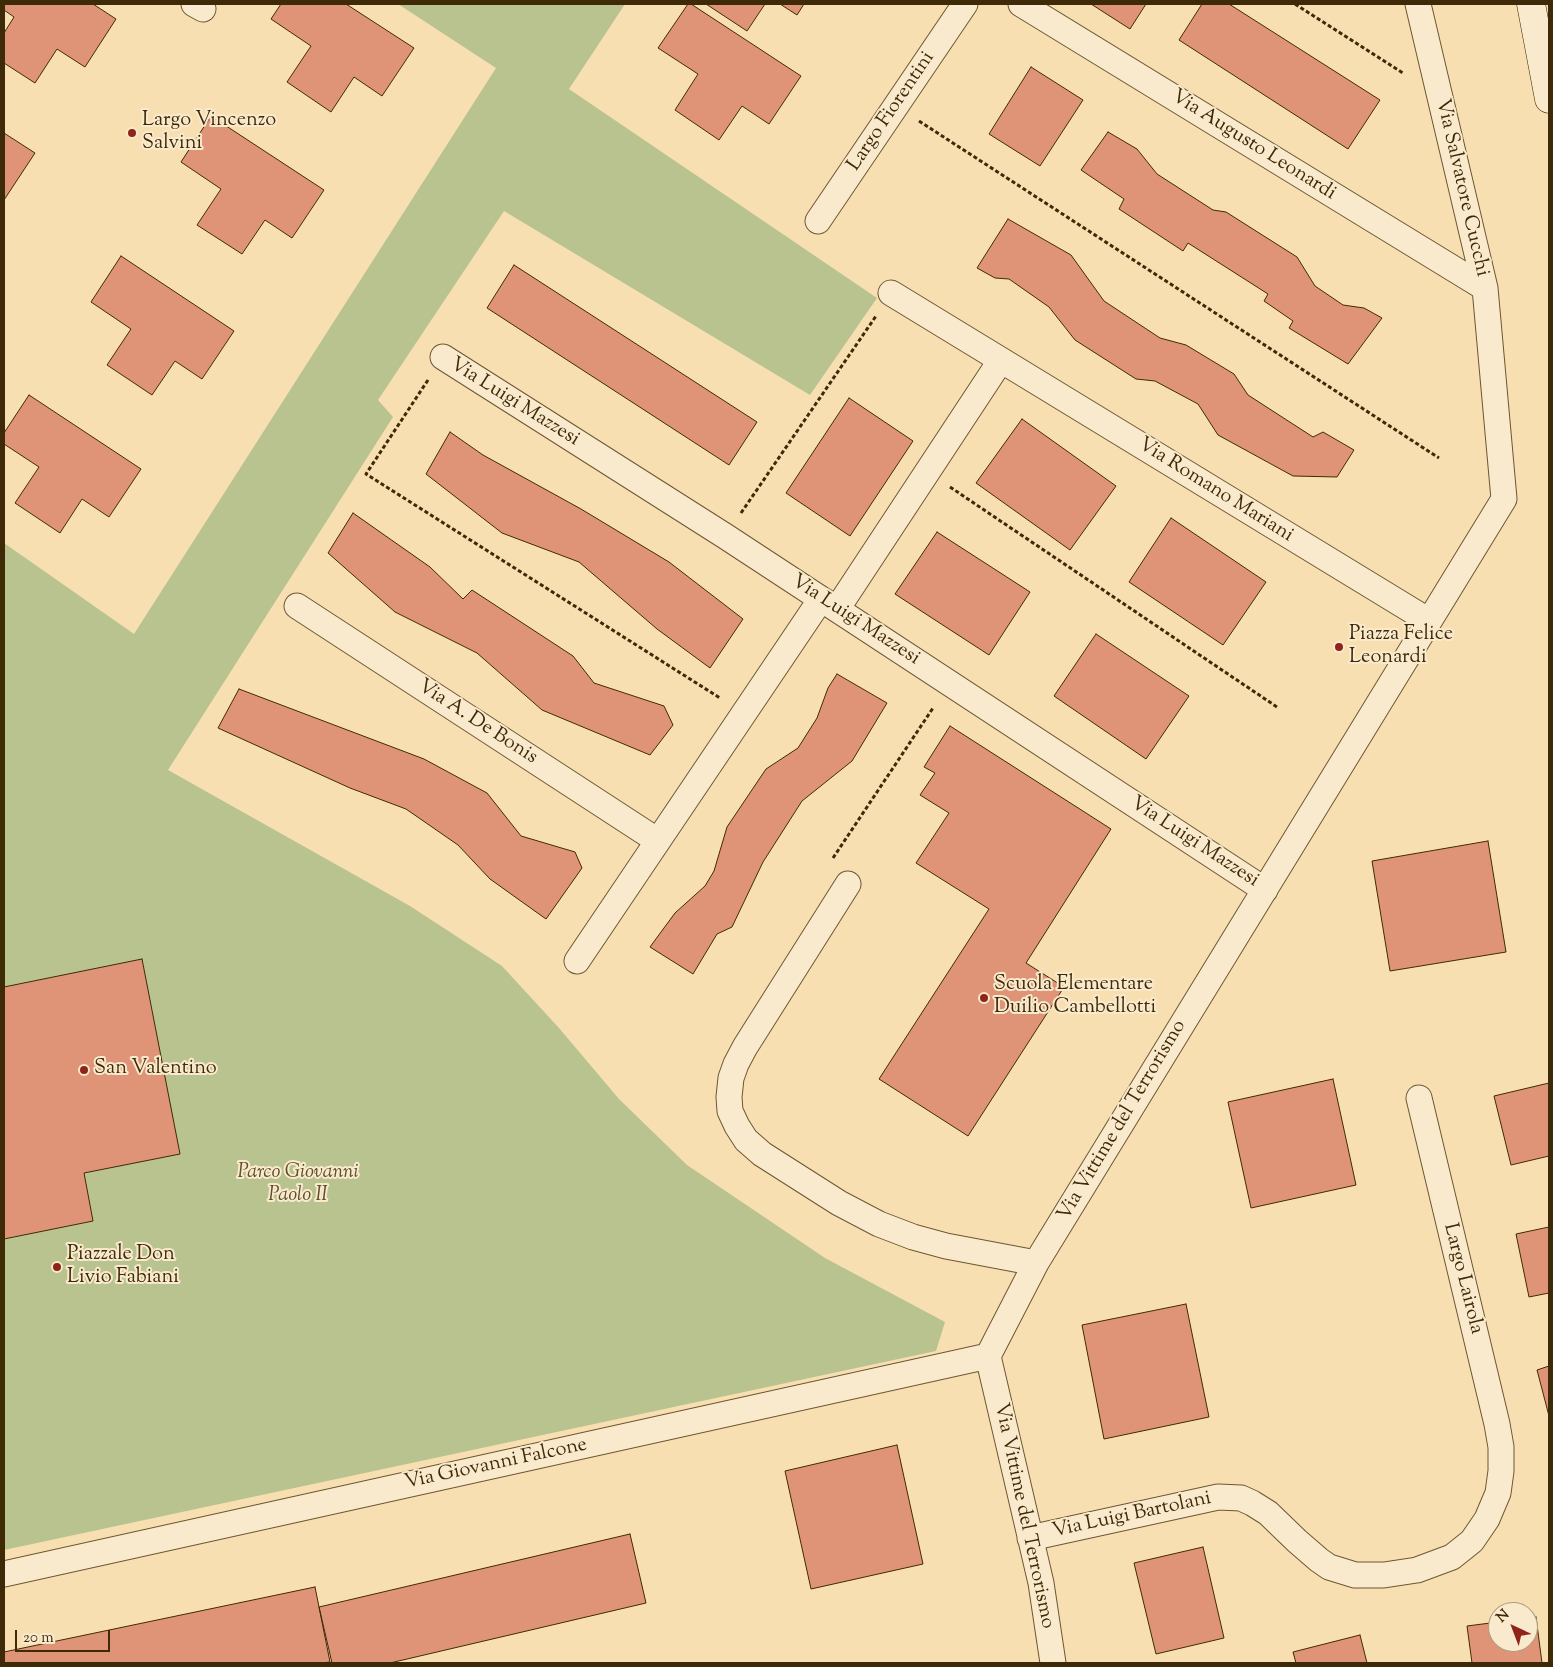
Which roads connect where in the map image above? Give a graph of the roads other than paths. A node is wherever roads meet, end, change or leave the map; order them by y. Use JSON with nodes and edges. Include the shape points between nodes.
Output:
{"nodes":[{"id":1,"x":965,"y":4,"type":"edge"},
{"id":2,"x":1021,"y":4,"type":"edge"},
{"id":3,"x":1418,"y":4,"type":"edge"},
{"id":4,"x":1530,"y":4,"type":"edge"},
{"id":5,"x":1549,"y":98,"type":"edge"},
{"id":6,"x":818,"y":221,"type":"dead end"},
{"id":7,"x":1485,"y":288,"type":"junction"},
{"id":8,"x":891,"y":293,"type":"road end"},
{"id":9,"x":443,"y":358,"type":"road end"},
{"id":10,"x":1001,"y":360,"type":"junction"},
{"id":11,"x":829,"y":604,"type":"junction"},
{"id":12,"x":297,"y":606,"type":"dead end"},
{"id":13,"x":1429,"y":622,"type":"junction"},
{"id":14,"x":658,"y":841,"type":"junction"},
{"id":15,"x":848,"y":884,"type":"road end"},
{"id":16,"x":1264,"y":890,"type":"junction"},
{"id":17,"x":577,"y":960,"type":"dead end"},
{"id":18,"x":1419,"y":1098,"type":"dead end"},
{"id":19,"x":1036,"y":1264,"type":"junction"},
{"id":20,"x":988,"y":1356,"type":"junction"},
{"id":21,"x":1502,"y":1459,"type":"joint"},
{"id":22,"x":1030,"y":1538,"type":"junction"},
{"id":23,"x":4,"y":1574,"type":"edge"},
{"id":24,"x":1053,"y":1663,"type":"edge"}],
"edges":[{"from":1,"to":6,"type":"street","name":"Largo Fiorentini"},
{"from":2,"to":7,"type":"street","name":"Via Augusto Leonardi"},
{"from":3,"to":7,"type":"street","name":"Via Salvatore Cucchi"},
{"from":4,"to":5,"type":"street"},
{"from":7,"to":13,"type":"street","name":"Via Salvatore Cucchi","via":[[1504,498]]},
{"from":8,"to":10,"type":"street","name":"Via Romano Mariani"},
{"from":9,"to":11,"type":"street","name":"Via Luigi Mazzesi"},
{"from":10,"to":11,"type":"street","via":[[927,472]]},
{"from":10,"to":13,"type":"street","name":"Via Romano Mariani"},
{"from":11,"to":14,"type":"street","via":[[744,713]]},
{"from":11,"to":16,"type":"street","name":"Via Luigi Mazzesi"},
{"from":12,"to":14,"type":"street","name":"Via A. De Bonis"},
{"from":13,"to":16,"type":"street","name":"Via Vittime del Terrorismo"},
{"from":14,"to":17,"type":"street"},
{"from":15,"to":19,"type":"street","via":[[736,1064],[729,1097],[730,1111],[737,1126],[746,1140],[762,1154],[878,1224],[946,1246]]},
{"from":16,"to":19,"type":"street","name":"Via Vittime del Terrorismo"},
{"from":18,"to":21,"type":"street","name":"Largo Lairola","via":[[1497,1424]]},
{"from":19,"to":20,"type":"street","name":"Via Vittime del Terrorismo"},
{"from":20,"to":22,"type":"street","name":"Via Vittime del Terrorismo"},
{"from":20,"to":23,"type":"street","name":"Via Giovanni Falcone"},
{"from":21,"to":22,"type":"street","name":"Via Luigi Bartolani","via":[[1498,1493],[1480,1530],[1452,1557],[1417,1570],[1355,1575],[1329,1567],[1262,1509],[1241,1498],[1230,1497],[1212,1498]]},
{"from":22,"to":24,"type":"street","name":"Via Vittime del Terrorismo"}]}
